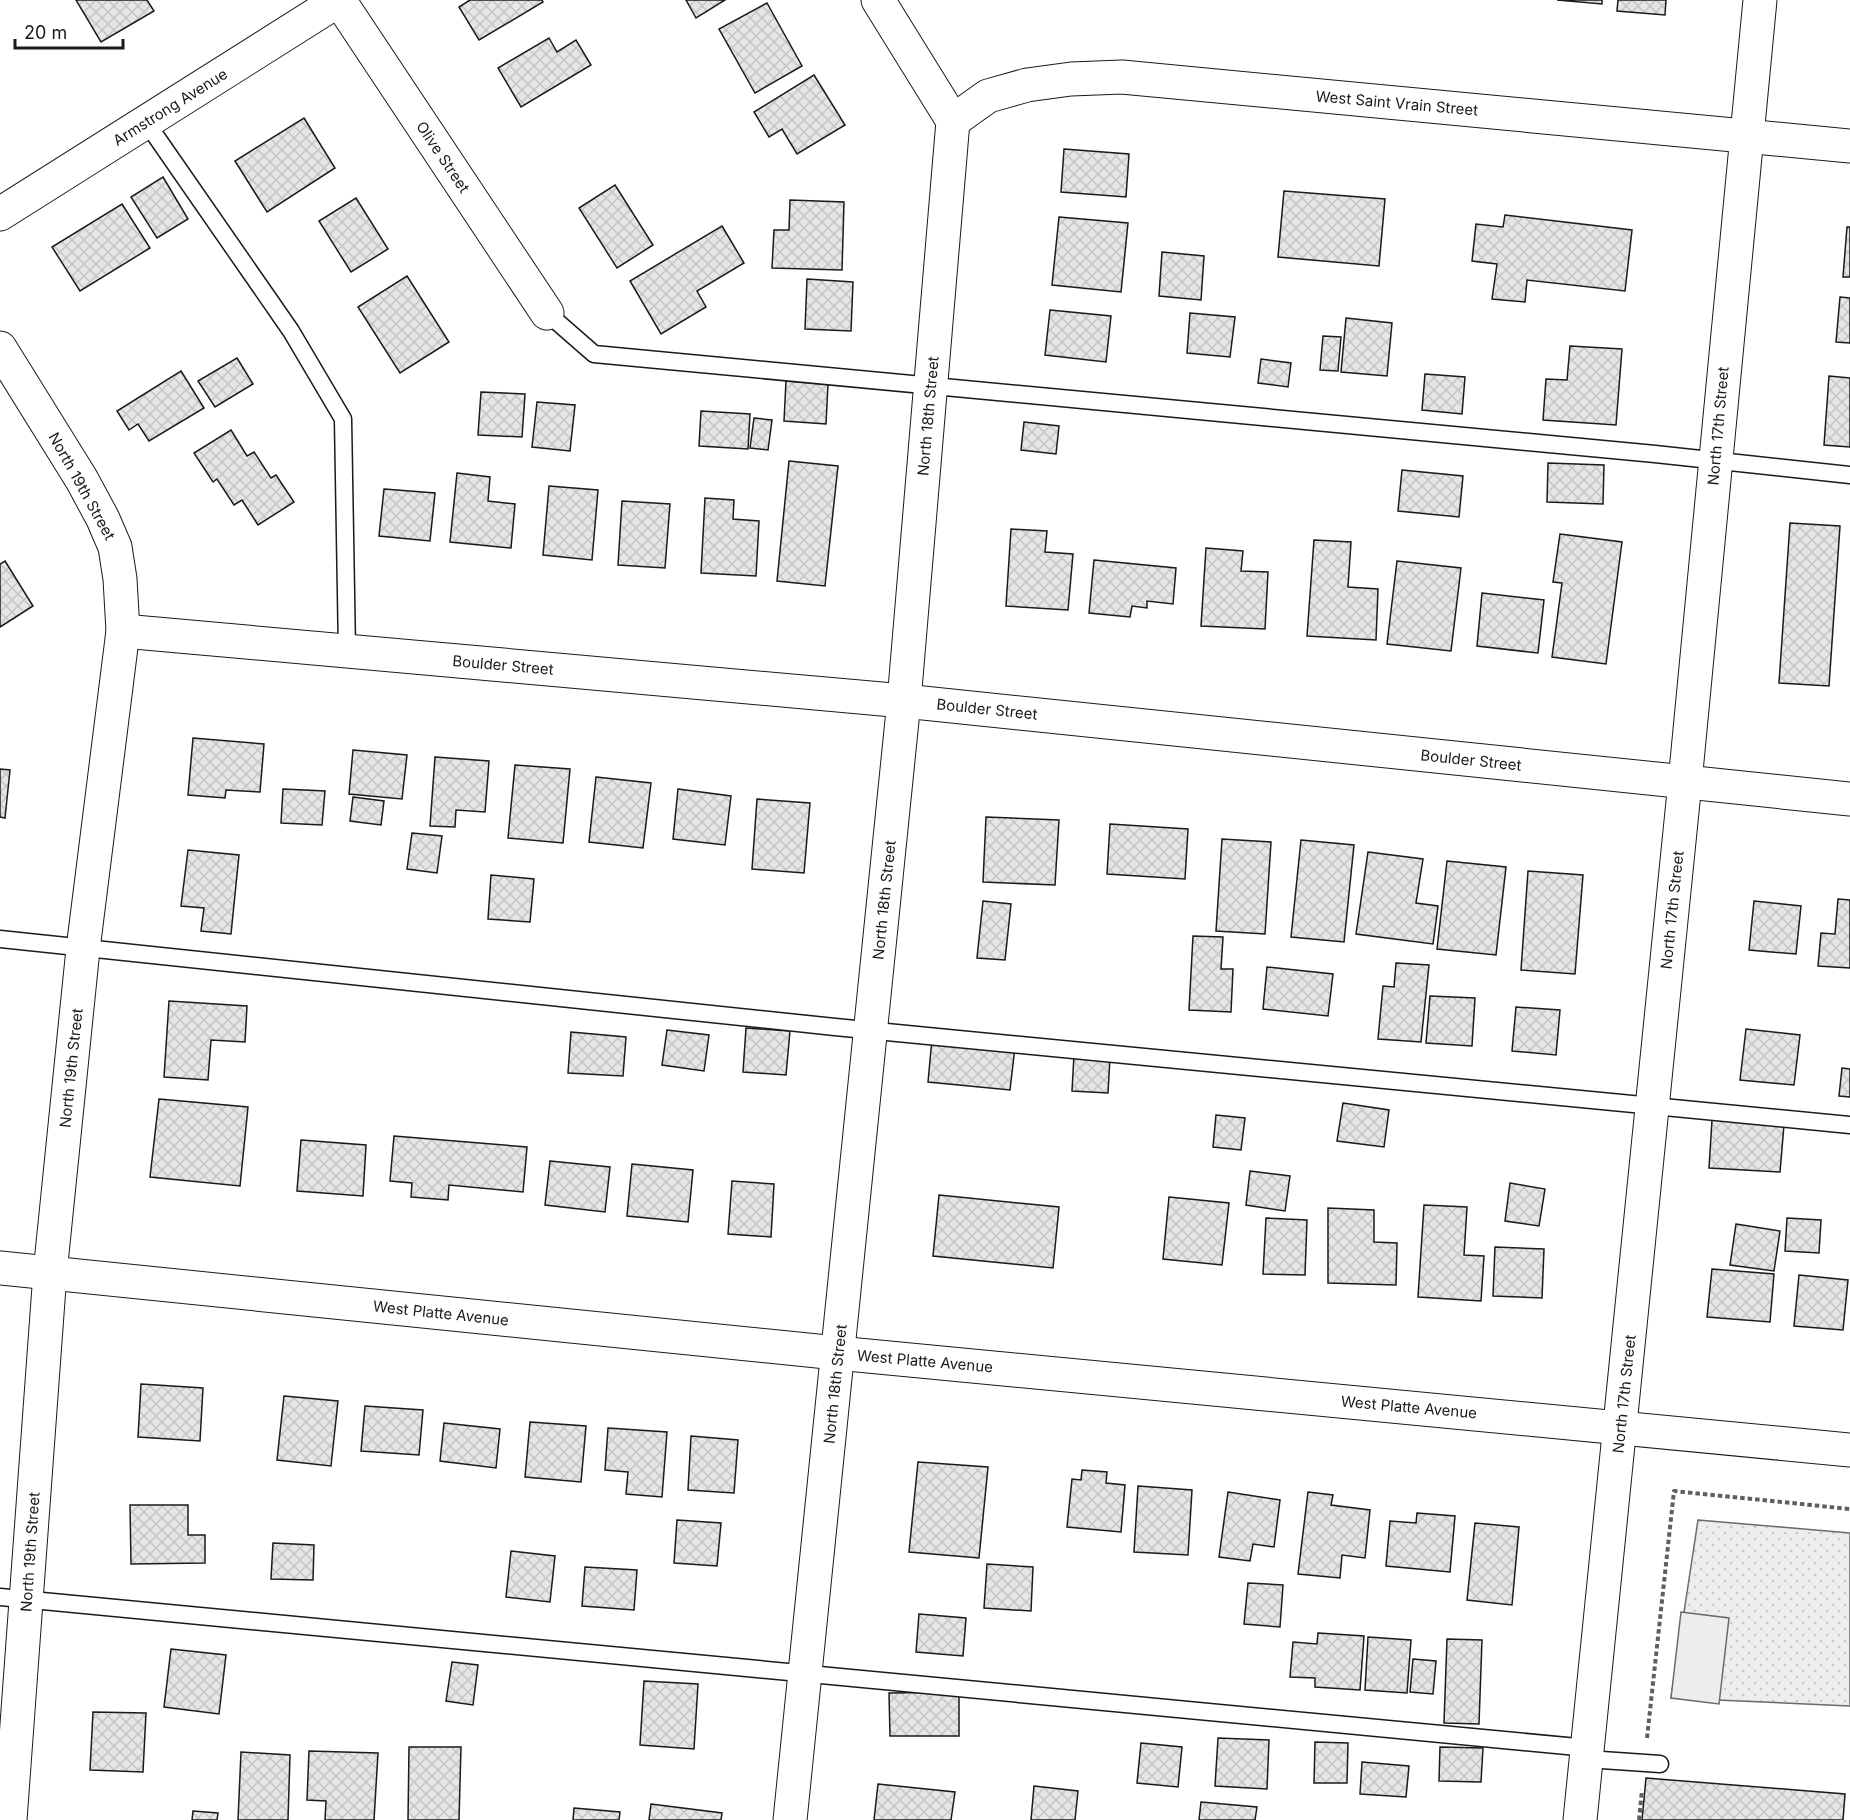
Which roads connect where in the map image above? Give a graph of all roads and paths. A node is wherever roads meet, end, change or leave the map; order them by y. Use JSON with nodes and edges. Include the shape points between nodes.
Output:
{"nodes":[{"id":1,"x":339,"y":0,"type":"edge"},
{"id":2,"x":878,"y":0,"type":"edge"},
{"id":3,"x":1760,"y":0,"type":"edge"},
{"id":4,"x":953,"y":121,"type":"junction"},
{"id":5,"x":146,"y":122,"type":"junction"},
{"id":6,"x":1745,"y":136,"type":"junction"},
{"id":7,"x":1850,"y":146,"type":"edge"},
{"id":8,"x":0,"y":214,"type":"edge"},
{"id":9,"x":547,"y":313,"type":"joint"},
{"id":10,"x":0,"y":348,"type":"edge"},
{"id":11,"x":930,"y":386,"type":"junction"},
{"id":12,"x":1715,"y":460,"type":"junction"},
{"id":13,"x":1850,"y":475,"type":"edge"},
{"id":14,"x":123,"y":631,"type":"junction"},
{"id":15,"x":347,"y":651,"type":"junction"},
{"id":16,"x":904,"y":701,"type":"junction"},
{"id":17,"x":1685,"y":782,"type":"junction"},
{"id":18,"x":1850,"y":799,"type":"edge"},
{"id":19,"x":0,"y":939,"type":"edge"},
{"id":20,"x":83,"y":949,"type":"junction"},
{"id":21,"x":870,"y":1030,"type":"junction"},
{"id":22,"x":1652,"y":1105,"type":"junction"},
{"id":23,"x":1850,"y":1125,"type":"edge"},
{"id":24,"x":0,"y":1268,"type":"edge"},
{"id":25,"x":50,"y":1273,"type":"junction"},
{"id":26,"x":837,"y":1353,"type":"junction"},
{"id":27,"x":1620,"y":1428,"type":"junction"},
{"id":28,"x":1850,"y":1450,"type":"edge"},
{"id":29,"x":1850,"y":1509,"type":"edge"},
{"id":30,"x":13,"y":1598,"type":"edge"},
{"id":31,"x":805,"y":1675,"type":"junction"},
{"id":32,"x":1587,"y":1754,"type":"junction"},
{"id":33,"x":1652,"y":1764,"type":"junction"},
{"id":34,"x":10,"y":1820,"type":"edge"},
{"id":35,"x":790,"y":1820,"type":"edge"},
{"id":36,"x":1580,"y":1820,"type":"edge"},
{"id":37,"x":1639,"y":1820,"type":"edge"}],
"edges":[{"from":1,"to":5,"type":"street","name":"Armstrong Avenue"},
{"from":1,"to":9,"type":"street","name":"Olive Street"},
{"from":2,"to":4,"type":"street"},
{"from":3,"to":6,"type":"street","name":"North 17th Street"},
{"from":4,"to":6,"type":"street","name":"West Saint Vrain Street","via":[[988,96],[1027,85],[1122,77]]},
{"from":4,"to":11,"type":"street","name":"North 18th Street"},
{"from":5,"to":8,"type":"street","name":"Armstrong Avenue"},
{"from":5,"to":15,"type":"lane","via":[[291,331],[343,419]]},
{"from":6,"to":7,"type":"street","name":"West Saint Vrain Street"},
{"from":6,"to":12,"type":"street","name":"North 17th Street"},
{"from":9,"to":11,"type":"lane","via":[[594,354]]},
{"from":10,"to":14,"type":"street","name":"North 19th Street","via":[[103,519],[115,547]]},
{"from":11,"to":12,"type":"lane"},
{"from":11,"to":16,"type":"street","name":"North 18th Street"},
{"from":12,"to":13,"type":"lane"},
{"from":12,"to":17,"type":"street","name":"North 17th Street"},
{"from":14,"to":15,"type":"street","name":"Boulder Street"},
{"from":14,"to":20,"type":"street","name":"North 19th Street"},
{"from":15,"to":16,"type":"street","name":"Boulder Street"},
{"from":16,"to":17,"type":"street","name":"Boulder Street"},
{"from":16,"to":21,"type":"street","name":"North 18th Street"},
{"from":17,"to":18,"type":"street","name":"Boulder Street"},
{"from":17,"to":22,"type":"street","name":"North 17th Street"},
{"from":19,"to":20,"type":"lane"},
{"from":20,"to":21,"type":"lane"},
{"from":20,"to":25,"type":"street","name":"North 19th Street"},
{"from":21,"to":22,"type":"lane"},
{"from":21,"to":26,"type":"street","name":"North 18th Street"},
{"from":22,"to":23,"type":"lane"},
{"from":22,"to":27,"type":"street","name":"North 17th Street"},
{"from":24,"to":25,"type":"street","name":"West Platte Avenue"},
{"from":25,"to":26,"type":"street","name":"West Platte Avenue"},
{"from":25,"to":30,"type":"street","name":"North 19th Street"},
{"from":26,"to":27,"type":"street","name":"West Platte Avenue"},
{"from":26,"to":31,"type":"street","name":"North 18th Street"},
{"from":27,"to":28,"type":"street","name":"West Platte Avenue"},
{"from":27,"to":32,"type":"street","name":"North 17th Street"},
{"from":29,"to":33,"type":"path","via":[[1674,1491]]},
{"from":30,"to":31,"type":"lane"},
{"from":30,"to":34,"type":"street","name":"North 19th Street"},
{"from":31,"to":32,"type":"lane"},
{"from":31,"to":35,"type":"street","name":"North 18th Street"},
{"from":32,"to":33,"type":"lane"},
{"from":32,"to":36,"type":"street","name":"North 17th Street"},
{"from":33,"to":37,"type":"path"}]}
